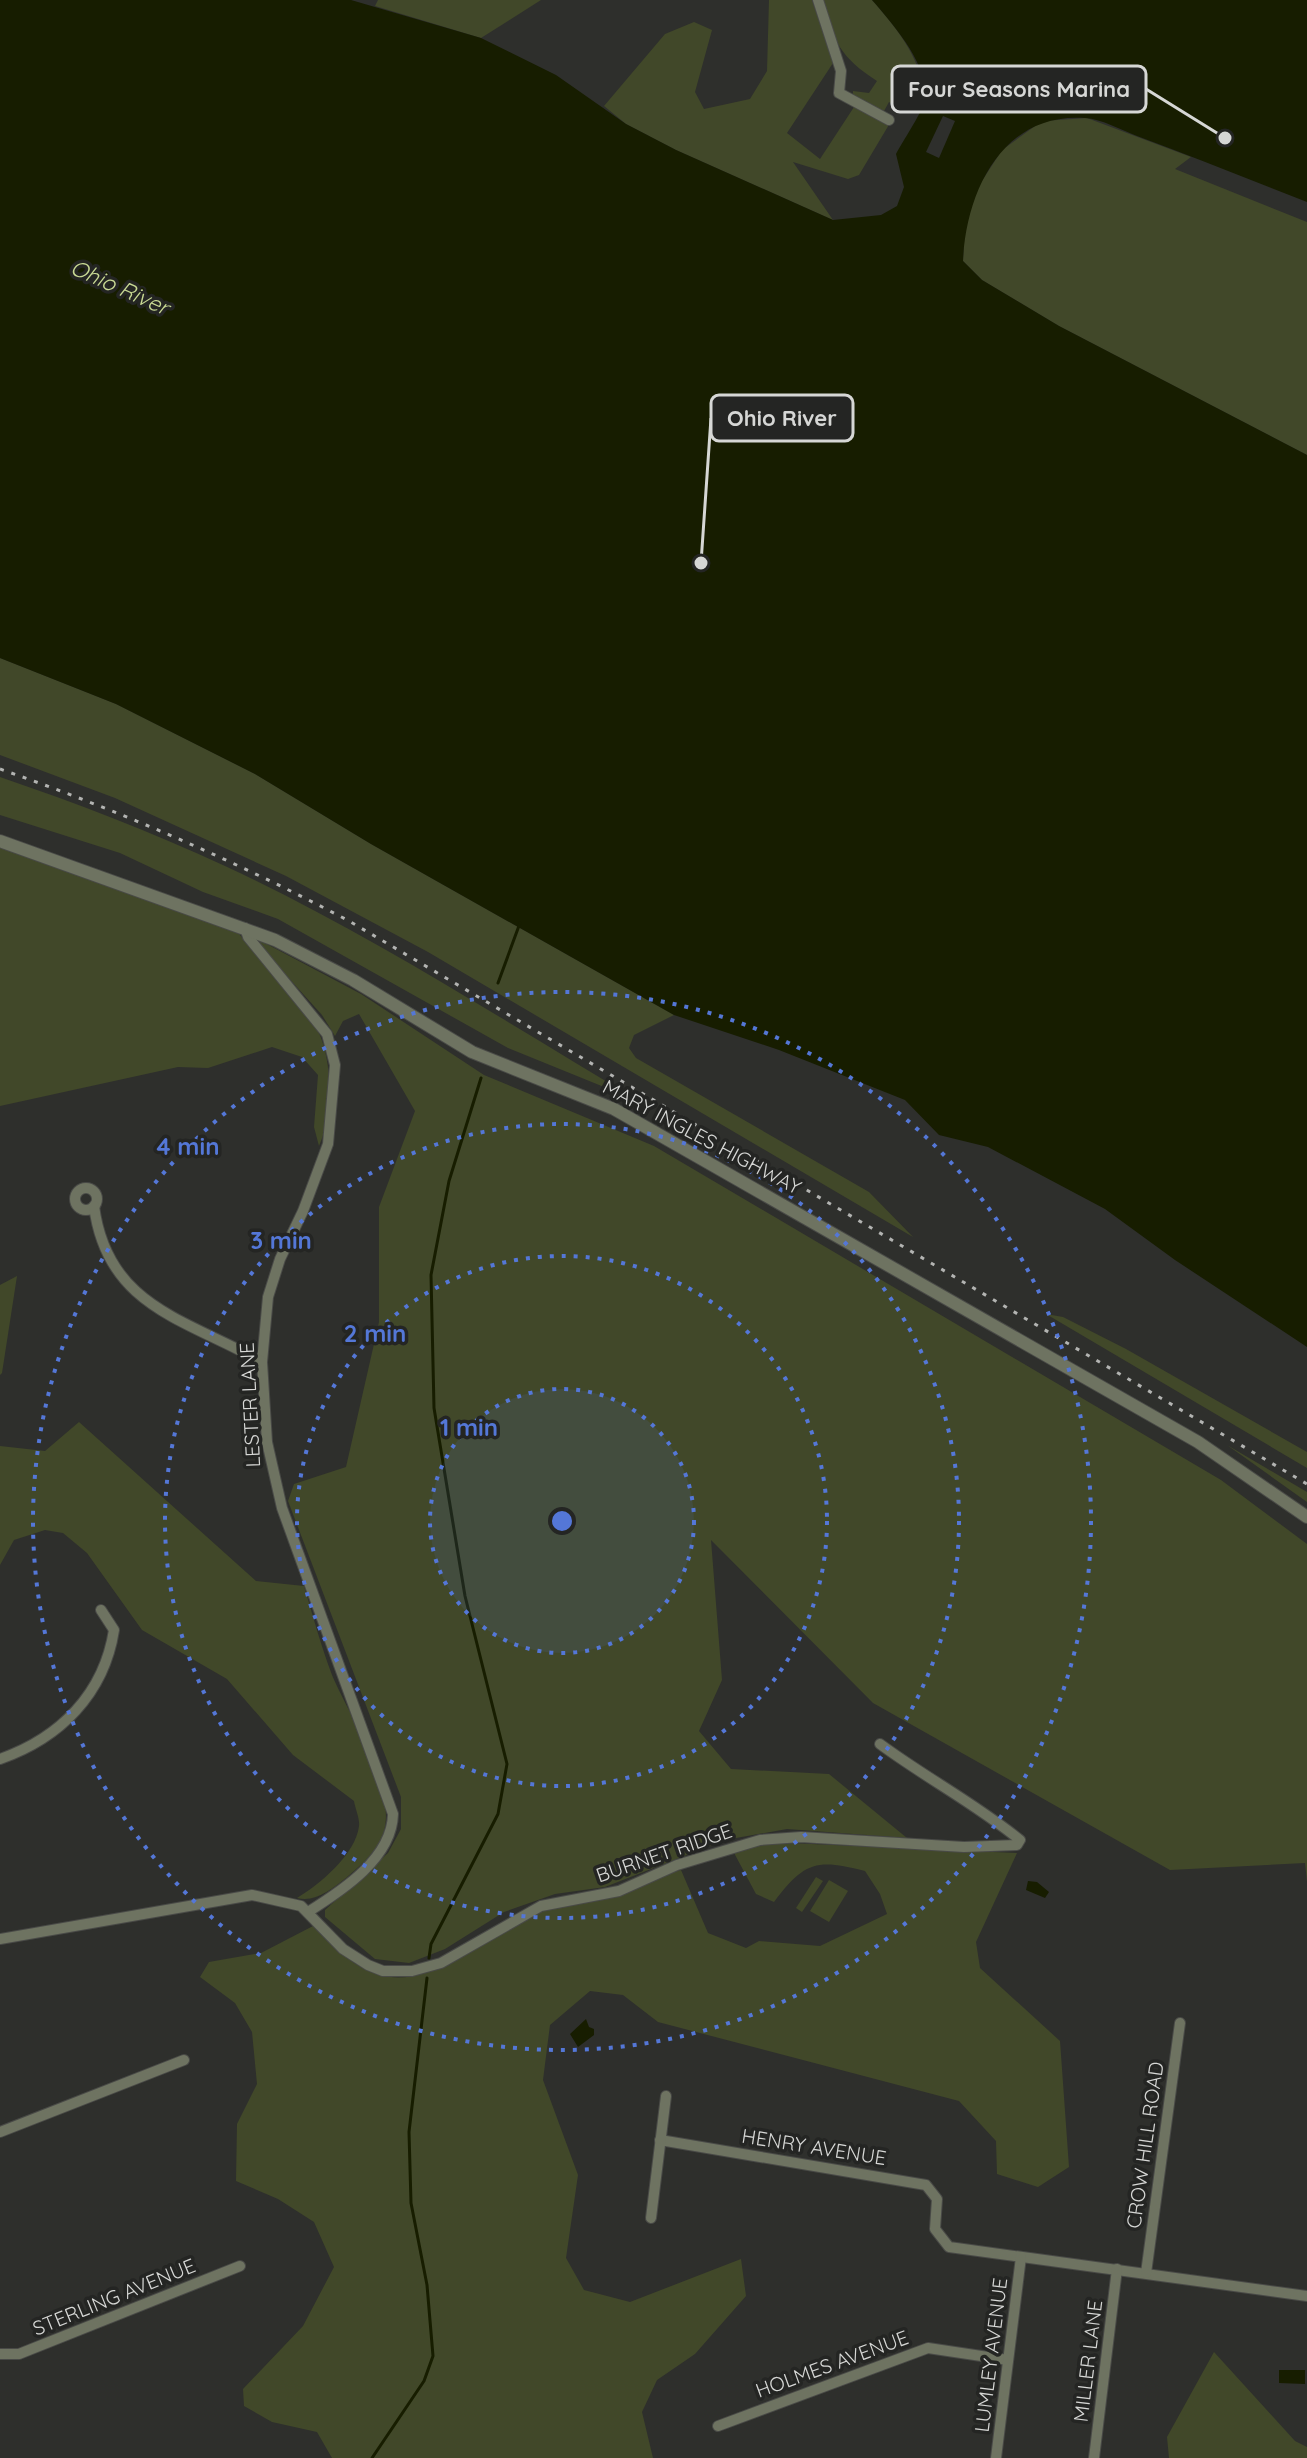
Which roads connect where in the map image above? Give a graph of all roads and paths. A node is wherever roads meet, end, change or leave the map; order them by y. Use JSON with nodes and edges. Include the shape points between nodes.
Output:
{"nodes":[{"id":1,"x":818,"y":0,"type":"edge"},
{"id":2,"x":889,"y":120,"type":"dead end"},
{"id":3,"x":0,"y":841,"type":"edge"},
{"id":4,"x":245,"y":928,"type":"junction"},
{"id":5,"x":94,"y":1206,"type":"dead end"},
{"id":6,"x":262,"y":1362,"type":"junction"},
{"id":7,"x":1307,"y":1517,"type":"edge"},
{"id":8,"x":101,"y":1610,"type":"dead end"},
{"id":9,"x":880,"y":1744,"type":"dead end"},
{"id":10,"x":0,"y":1759,"type":"edge"},
{"id":11,"x":308,"y":1912,"type":"junction"},
{"id":12,"x":0,"y":1939,"type":"edge"},
{"id":13,"x":1180,"y":2023,"type":"dead end"},
{"id":14,"x":184,"y":2060,"type":"dead end"},
{"id":15,"x":666,"y":2096,"type":"dead end"},
{"id":16,"x":0,"y":2132,"type":"edge"},
{"id":17,"x":660,"y":2140,"type":"junction"},
{"id":18,"x":651,"y":2218,"type":"dead end"},
{"id":19,"x":1021,"y":2257,"type":"junction"},
{"id":20,"x":240,"y":2266,"type":"dead end"},
{"id":21,"x":1117,"y":2269,"type":"junction"},
{"id":22,"x":1146,"y":2273,"type":"junction"},
{"id":23,"x":1307,"y":2296,"type":"edge"},
{"id":24,"x":0,"y":2354,"type":"edge"},
{"id":25,"x":1008,"y":2360,"type":"junction"},
{"id":26,"x":718,"y":2426,"type":"dead end"},
{"id":27,"x":996,"y":2458,"type":"edge"},
{"id":28,"x":1094,"y":2458,"type":"edge"}],
"edges":[{"from":1,"to":2,"type":"street","via":[[841,71],[839,93]]},
{"from":3,"to":4,"type":"street","name":"MARY INGLES HIGHWAY"},
{"from":4,"to":6,"type":"street","name":"LESTER LANE","via":[[327,1034],[335,1072],[328,1144],[271,1283]]},
{"from":4,"to":7,"type":"street","name":"MARY INGLES HIGHWAY","via":[[308,955],[472,1052],[653,1130],[1198,1442]]},
{"from":5,"to":6,"type":"street","via":[[110,1262],[128,1287]]},
{"from":6,"to":11,"type":"street","name":"LESTER LANE","via":[[275,1484],[393,1814],[390,1839],[370,1864]]},
{"from":8,"to":10,"type":"street","via":[[114,1630],[105,1669],[92,1692],[41,1741]]},
{"from":9,"to":11,"type":"street","name":"BURNET RIDGE","via":[[983,1810],[1020,1840],[1017,1845],[760,1840],[677,1865],[619,1891],[541,1906],[441,1963],[412,1971],[383,1971],[359,1960]]},
{"from":11,"to":12,"type":"street","name":"BURNET RIDGE","via":[[289,1901],[237,1895]]},
{"from":13,"to":22,"type":"street","name":"CROW HILL ROAD"},
{"from":14,"to":16,"type":"street"},
{"from":15,"to":17,"type":"street"},
{"from":17,"to":18,"type":"street"},
{"from":17,"to":19,"type":"street","name":"HENRY AVENUE","via":[[917,2182],[937,2199],[935,2229],[949,2247]]},
{"from":19,"to":21,"type":"street"},
{"from":19,"to":25,"type":"street","name":"LUMLEY AVENUE"},
{"from":20,"to":24,"type":"street","name":"STERLING AVENUE","via":[[19,2354]]},
{"from":21,"to":22,"type":"street"},
{"from":21,"to":28,"type":"street","name":"MILLER LANE"},
{"from":22,"to":23,"type":"street"},
{"from":25,"to":26,"type":"street","name":"HOLMES AVENUE","via":[[928,2348]]},
{"from":25,"to":27,"type":"street","name":"LUMLEY AVENUE"}]}
